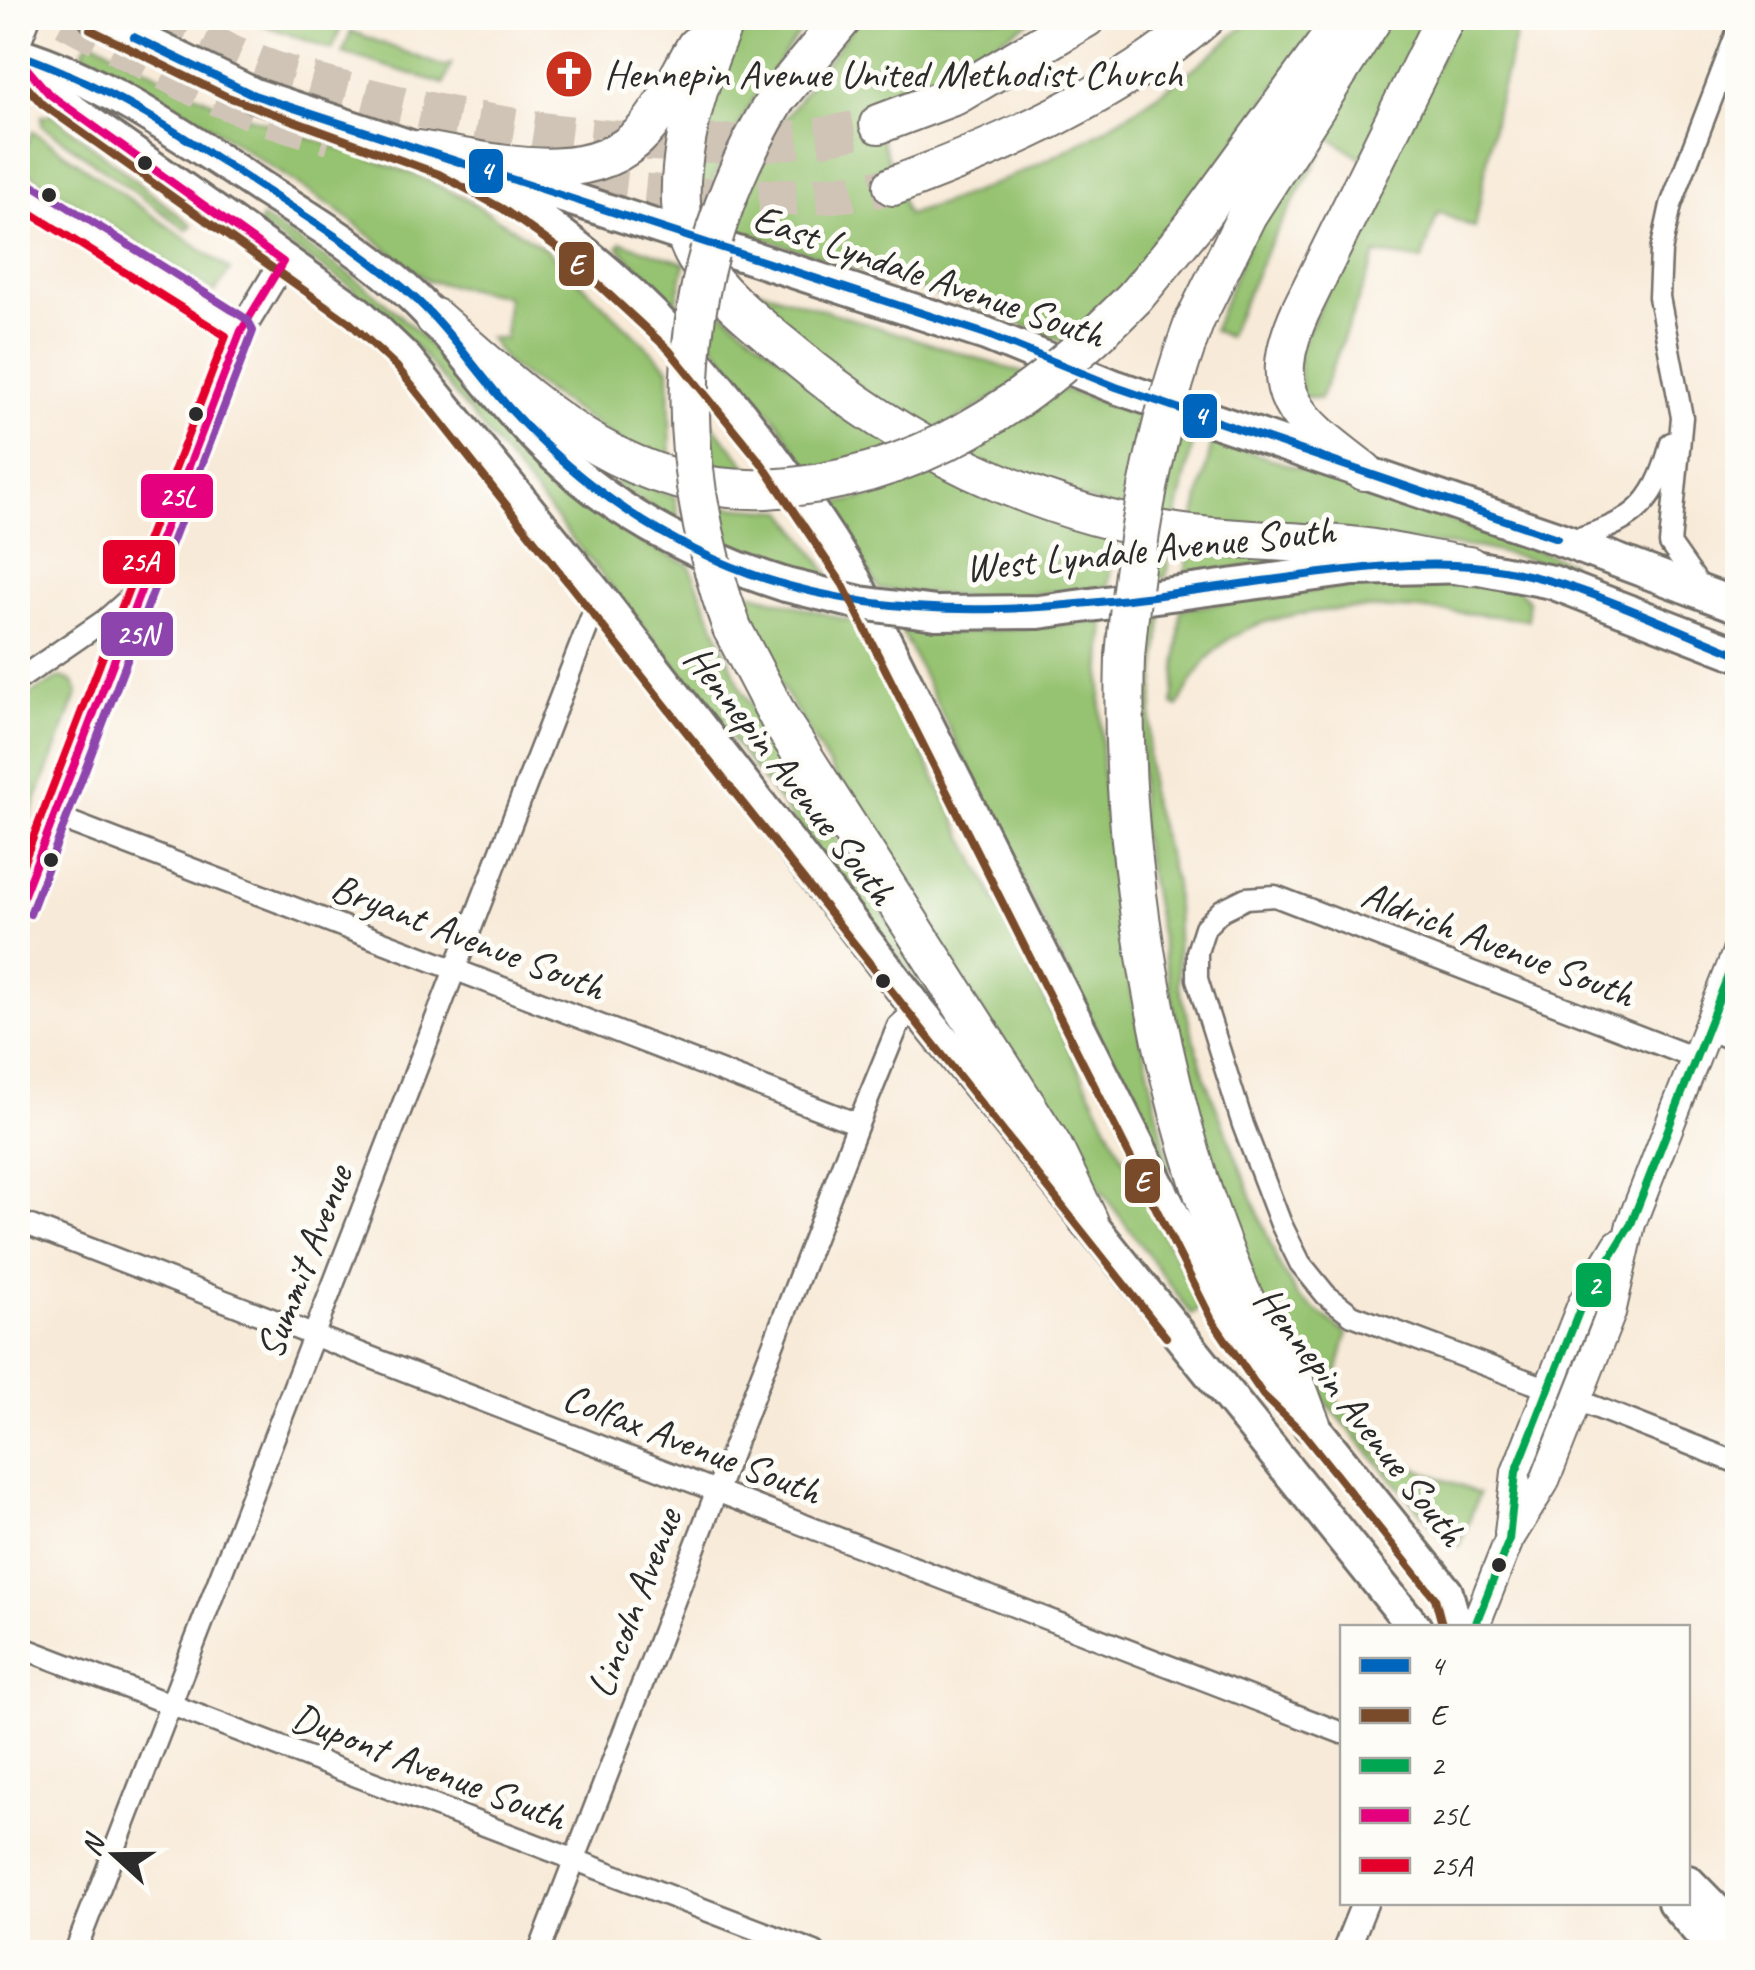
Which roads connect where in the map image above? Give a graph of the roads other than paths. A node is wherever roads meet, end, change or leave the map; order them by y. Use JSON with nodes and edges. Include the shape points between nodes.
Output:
{"nodes":[{"id":1,"x":27,"y":18,"type":"edge"},
{"id":2,"x":96,"y":18,"type":"edge"},
{"id":3,"x":722,"y":18,"type":"edge"},
{"id":4,"x":843,"y":18,"type":"edge"},
{"id":5,"x":1086,"y":18,"type":"edge"},
{"id":6,"x":1204,"y":18,"type":"edge"},
{"id":7,"x":1345,"y":18,"type":"edge"},
{"id":8,"x":1373,"y":18,"type":"edge"},
{"id":9,"x":1444,"y":18,"type":"edge"},
{"id":10,"x":1738,"y":30,"type":"edge"},
{"id":11,"x":18,"y":41,"type":"edge"},
{"id":12,"x":18,"y":56,"type":"edge"},
{"id":13,"x":879,"y":124,"type":"tunnel mouth"},
{"id":14,"x":418,"y":150,"type":"junction"},
{"id":15,"x":893,"y":186,"type":"tunnel mouth"},
{"id":16,"x":18,"y":191,"type":"edge"},
{"id":17,"x":688,"y":239,"type":"junction"},
{"id":18,"x":283,"y":262,"type":"junction"},
{"id":19,"x":435,"y":318,"type":"junction"},
{"id":20,"x":241,"y":331,"type":"junction"},
{"id":21,"x":1676,"y":376,"type":"junction"},
{"id":22,"x":1364,"y":471,"type":"junction"},
{"id":23,"x":1567,"y":542,"type":"junction"},
{"id":24,"x":1469,"y":566,"type":"junction"},
{"id":25,"x":141,"y":588,"type":"junction"},
{"id":26,"x":1706,"y":594,"type":"junction"},
{"id":27,"x":599,"y":597,"type":"junction"},
{"id":28,"x":1738,"y":606,"type":"edge"},
{"id":29,"x":1738,"y":654,"type":"edge"},
{"id":30,"x":18,"y":680,"type":"edge"},
{"id":31,"x":54,"y":816,"type":"junction"},
{"id":32,"x":18,"y":910,"type":"edge"},
{"id":33,"x":1738,"y":950,"type":"edge"},
{"id":34,"x":455,"y":969,"type":"junction"},
{"id":35,"x":917,"y":1008,"type":"junction"},
{"id":36,"x":1706,"y":1029,"type":"junction"},
{"id":37,"x":1738,"y":1042,"type":"edge"},
{"id":38,"x":1695,"y":1058,"type":"junction"},
{"id":39,"x":858,"y":1124,"type":"junction"},
{"id":40,"x":18,"y":1220,"type":"edge"},
{"id":41,"x":1089,"y":1222,"type":"junction"},
{"id":42,"x":1631,"y":1224,"type":"junction"},
{"id":43,"x":314,"y":1335,"type":"junction"},
{"id":44,"x":1549,"y":1389,"type":"junction"},
{"id":45,"x":1577,"y":1400,"type":"junction"},
{"id":46,"x":1311,"y":1424,"type":"junction"},
{"id":47,"x":1738,"y":1463,"type":"edge"},
{"id":48,"x":714,"y":1490,"type":"junction"},
{"id":49,"x":1509,"y":1540,"type":"junction"},
{"id":50,"x":1413,"y":1625,"type":"edge"},
{"id":51,"x":1455,"y":1625,"type":"edge"},
{"id":52,"x":1475,"y":1625,"type":"edge"},
{"id":53,"x":18,"y":1646,"type":"edge"},
{"id":54,"x":171,"y":1705,"type":"junction"},
{"id":55,"x":1340,"y":1731,"type":"edge"},
{"id":56,"x":574,"y":1860,"type":"junction"},
{"id":57,"x":1690,"y":1884,"type":"edge"},
{"id":58,"x":1364,"y":1905,"type":"edge"},
{"id":59,"x":1677,"y":1905,"type":"edge"},
{"id":60,"x":1738,"y":1932,"type":"edge"},
{"id":61,"x":75,"y":1952,"type":"edge"},
{"id":62,"x":540,"y":1952,"type":"edge"},
{"id":63,"x":815,"y":1952,"type":"edge"},
{"id":64,"x":1346,"y":1952,"type":"edge"},
{"id":65,"x":1717,"y":1952,"type":"edge"}],
"edges":[{"from":1,"to":11,"type":"street"},
{"from":2,"to":14,"type":"main road","name":"East Lyndale Avenue South","via":[[254,95]]},
{"from":3,"to":14,"type":"highway","via":[[649,125],[606,160],[554,167]]},
{"from":3,"to":17,"type":"highway","via":[[687,134],[681,196]]},
{"from":4,"to":41,"type":"highway","bridge":true,"via":[[776,98],[717,219],[690,352],[687,406],[704,543],[732,628],[780,720],[1053,1147]]},
{"from":5,"to":13,"type":"highway","via":[[956,94]]},
{"from":6,"to":15,"type":"highway","via":[[1106,88]]},
{"from":7,"to":19,"type":"highway","bridge":true,"via":[[1134,297],[1036,384],[929,450],[856,479],[766,489],[680,478],[601,449],[554,422]]},
{"from":8,"to":46,"type":"highway","bridge":true,"via":[[1248,214],[1195,320],[1143,503],[1126,657],[1130,849],[1160,1023],[1194,1165],[1240,1291],[1291,1374]]},
{"from":9,"to":22,"type":"highway","via":[[1283,357],[1283,386],[1294,405]]},
{"from":10,"to":21,"type":"street","via":[[1660,251],[1659,297]]},
{"from":12,"to":18,"type":"main road","name":"Hennepin Avenue South","via":[[49,94]]},
{"from":12,"to":19,"type":"main road","name":"West Lyndale Avenue South","via":[[63,68],[172,130],[376,265]]},
{"from":14,"to":17,"type":"main road","name":"East Lyndale Avenue South"},
{"from":14,"to":46,"type":"main road","name":"Hennepin Avenue South","via":[[506,196],[579,246],[699,367],[784,470],[854,579],[1191,1259],[1273,1387]]},
{"from":16,"to":20,"type":"street"},
{"from":17,"to":22,"type":"main road","name":"East Lyndale Avenue South","via":[[986,334],[1116,387]]},
{"from":17,"to":24,"type":"highway","via":[[722,291],[828,384],[916,443],[1006,484],[1164,531],[1354,547]]},
{"from":18,"to":20,"type":"street"},
{"from":18,"to":27,"type":"main road","name":"Hennepin Avenue South","via":[[358,313],[406,358]]},
{"from":19,"to":24,"type":"main road","name":"West Lyndale Avenue South","bridge":true,"via":[[537,438],[606,496],[688,546],[786,585],[860,603],[936,612],[1040,612],[1353,569]]},
{"from":20,"to":25,"type":"street"},
{"from":21,"to":23,"type":"street","via":[[1672,440],[1646,503],[1630,518]]},
{"from":21,"to":26,"type":"street","via":[[1682,429],[1670,544]]},
{"from":22,"to":23,"type":"main road","name":"East Lyndale Avenue South"},
{"from":23,"to":26,"type":"main road","name":"East Lyndale Avenue South"},
{"from":24,"to":29,"type":"main road","name":"West Lyndale Avenue South","via":[[1552,582]]},
{"from":25,"to":30,"type":"street"},
{"from":25,"to":31,"type":"street"},
{"from":26,"to":28,"type":"main road","name":"East Lyndale Avenue South"},
{"from":27,"to":34,"type":"street","name":"Summit Avenue"},
{"from":27,"to":35,"type":"main road","name":"Hennepin Avenue South"},
{"from":31,"to":32,"type":"street"},
{"from":31,"to":34,"type":"street","name":"Bryant Avenue South"},
{"from":33,"to":36,"type":"main road"},
{"from":34,"to":39,"type":"street","name":"Bryant Avenue South"},
{"from":34,"to":43,"type":"street","name":"Summit Avenue"},
{"from":35,"to":39,"type":"street","name":"Lincoln Avenue","via":[[898,1026]]},
{"from":35,"to":41,"type":"main road","name":"Hennepin Avenue South"},
{"from":36,"to":37,"type":"street"},
{"from":36,"to":38,"type":"main road"},
{"from":38,"to":42,"type":"main road"},
{"from":38,"to":44,"type":"street","name":"Aldrich Avenue South","via":[[1275,896],[1246,898],[1214,919],[1197,952],[1197,979],[1244,1126],[1300,1263],[1352,1315]]},
{"from":39,"to":48,"type":"street","name":"Lincoln Avenue"},
{"from":40,"to":43,"type":"street","name":"Colfax Avenue South"},
{"from":41,"to":50,"type":"main road","name":"Hennepin Avenue South"},
{"from":42,"to":44,"type":"main road","via":[[1582,1304]]},
{"from":42,"to":45,"type":"main road","via":[[1611,1313]]},
{"from":43,"to":48,"type":"street","name":"Colfax Avenue South"},
{"from":43,"to":54,"type":"street","name":"Summit Avenue"},
{"from":44,"to":49,"type":"main road","via":[[1516,1472]]},
{"from":45,"to":47,"type":"street"},
{"from":45,"to":49,"type":"main road","via":[[1544,1483]]},
{"from":46,"to":51,"type":"main road","name":"Hennepin Avenue South","via":[[1446,1592]]},
{"from":48,"to":55,"type":"street","name":"Colfax Avenue South"},
{"from":48,"to":56,"type":"street","name":"Lincoln Avenue"},
{"from":49,"to":52,"type":"main road"},
{"from":53,"to":54,"type":"street","name":"Dupont Avenue South"},
{"from":54,"to":56,"type":"street","name":"Dupont Avenue South"},
{"from":54,"to":61,"type":"street","name":"Summit Avenue"},
{"from":56,"to":62,"type":"street","name":"Lincoln Avenue"},
{"from":56,"to":63,"type":"street","name":"Dupont Avenue South"},
{"from":57,"to":60,"type":"main road"},
{"from":58,"to":64,"type":"street"},
{"from":59,"to":65,"type":"main road"}]}
